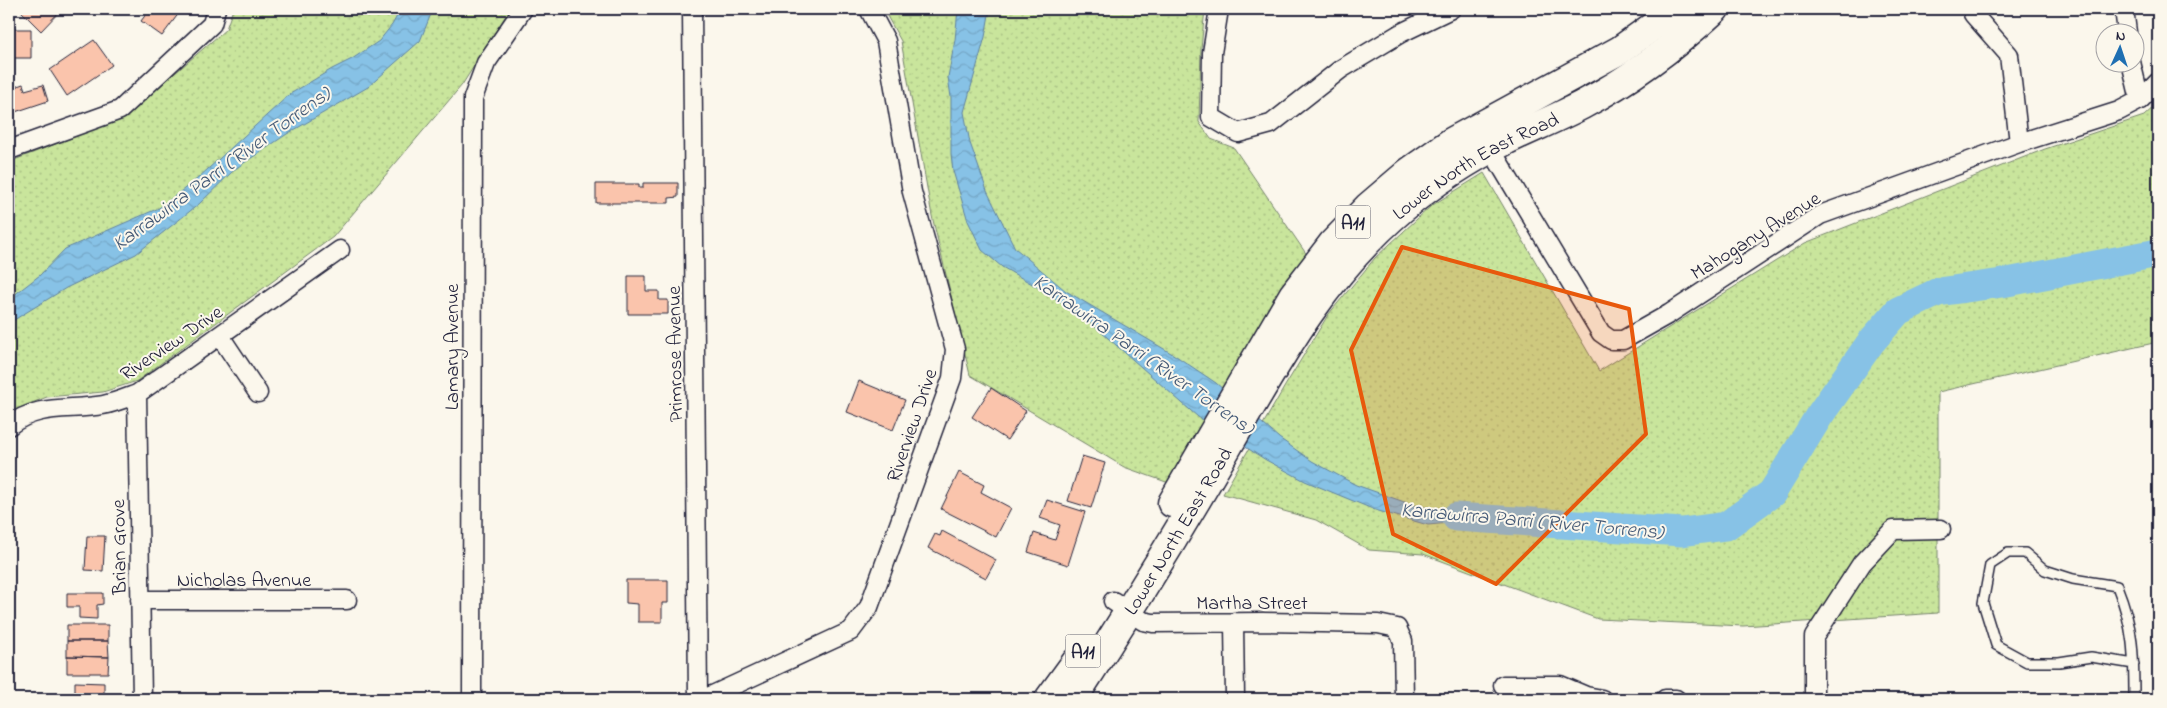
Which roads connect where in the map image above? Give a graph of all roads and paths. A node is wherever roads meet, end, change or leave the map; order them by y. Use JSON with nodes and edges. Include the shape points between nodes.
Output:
{"nodes":[{"id":1,"x":216,"y":9,"type":"edge"},
{"id":2,"x":523,"y":9,"type":"edge"},
{"id":3,"x":692,"y":9,"type":"edge"},
{"id":4,"x":869,"y":9,"type":"edge"},
{"id":5,"x":1219,"y":9,"type":"edge"},
{"id":6,"x":1451,"y":9,"type":"edge"},
{"id":7,"x":1677,"y":9,"type":"edge"},
{"id":8,"x":1716,"y":9,"type":"edge"},
{"id":9,"x":2124,"y":9,"type":"edge"},
{"id":10,"x":1973,"y":14,"type":"dead end"},
{"id":11,"x":2126,"y":22,"type":"edge"},
{"id":12,"x":2133,"y":72,"type":"edge"},
{"id":13,"x":2158,"y":82,"type":"edge"},
{"id":14,"x":2140,"y":100,"type":"junction"},
{"id":15,"x":1485,"y":138,"type":"junction"},
{"id":16,"x":2019,"y":143,"type":"junction"},
{"id":17,"x":9,"y":150,"type":"edge"},
{"id":18,"x":340,"y":250,"type":"dead end"},
{"id":19,"x":220,"y":336,"type":"junction"},
{"id":20,"x":258,"y":393,"type":"dead end"},
{"id":21,"x":137,"y":394,"type":"junction"},
{"id":22,"x":9,"y":426,"type":"edge"},
{"id":23,"x":1941,"y":529,"type":"dead end"},
{"id":24,"x":140,"y":600,"type":"junction"},
{"id":25,"x":347,"y":600,"type":"dead end"},
{"id":26,"x":1120,"y":606,"type":"junction"},
{"id":27,"x":1234,"y":622,"type":"junction"},
{"id":28,"x":2134,"y":664,"type":"junction"},
{"id":29,"x":1504,"y":685,"type":"dead end"},
{"id":30,"x":1591,"y":698,"type":"edge"},
{"id":31,"x":142,"y":699,"type":"edge"},
{"id":32,"x":472,"y":699,"type":"edge"},
{"id":33,"x":698,"y":699,"type":"edge"},
{"id":34,"x":704,"y":699,"type":"edge"},
{"id":35,"x":1049,"y":699,"type":"edge"},
{"id":36,"x":1073,"y":699,"type":"edge"},
{"id":37,"x":1235,"y":699,"type":"edge"},
{"id":38,"x":1404,"y":699,"type":"edge"},
{"id":39,"x":1665,"y":699,"type":"edge"},
{"id":40,"x":1676,"y":699,"type":"edge"},
{"id":41,"x":1814,"y":699,"type":"edge"},
{"id":42,"x":2134,"y":699,"type":"edge"}],
"edges":[{"from":1,"to":17,"type":"street","via":[[212,24],[120,110]]},
{"from":2,"to":32,"type":"street","name":"Lamary Avenue","via":[[486,63],[473,98]]},
{"from":3,"to":33,"type":"street","name":"Primrose Avenue"},
{"from":4,"to":34,"type":"street","name":"Riverview Drive","via":[[886,41],[912,192],[956,349],[952,378],[869,607],[851,631]]},
{"from":5,"to":6,"type":"street","via":[[1212,54],[1211,118],[1238,133],[1271,124],[1341,69],[1401,33]]},
{"from":7,"to":15,"type":"main road","name":"Lower North East Road","number":"A11"},
{"from":8,"to":15,"type":"main road","name":"Lower North East Road","number":"A11","via":[[1669,49],[1580,106]]},
{"from":9,"to":11,"type":"street"},
{"from":10,"to":16,"type":"street","via":[[2009,55]]},
{"from":12,"to":14,"type":"street"},
{"from":13,"to":14,"type":"street","name":"Mahogany Avenue"},
{"from":14,"to":16,"type":"street","name":"Mahogany Avenue","via":[[2119,111]]},
{"from":15,"to":16,"type":"street","name":"Mahogany Avenue","via":[[1601,333],[1611,340],[1624,340],[1669,314],[1820,215]]},
{"from":15,"to":26,"type":"main road","name":"Lower North East Road","number":"A11","via":[[1453,141],[1409,172],[1356,219],[1321,258],[1293,295],[1268,358]]},
{"from":18,"to":19,"type":"street","name":"Riverview Drive"},
{"from":19,"to":20,"type":"street"},
{"from":19,"to":21,"type":"street","name":"Riverview Drive"},
{"from":21,"to":22,"type":"street","name":"Riverview Drive","via":[[103,405],[46,409],[18,419]]},
{"from":21,"to":24,"type":"street","name":"Brian Grove"},
{"from":23,"to":41,"type":"street","via":[[1893,530],[1862,563],[1814,636]]},
{"from":24,"to":25,"type":"street","name":"Nicholas Avenue"},
{"from":24,"to":31,"type":"street","name":"Brian Grove"},
{"from":26,"to":27,"type":"street","name":"Martha Street","via":[[1148,622]]},
{"from":26,"to":35,"type":"main road","name":"Lower North East Road","number":"A11"},
{"from":26,"to":36,"type":"main road","name":"Lower North East Road","number":"A11"},
{"from":27,"to":37,"type":"street"},
{"from":27,"to":38,"type":"street","name":"Martha Street","via":[[1378,624],[1397,628],[1403,640]]},
{"from":28,"to":28,"type":"lane","via":[[2133,635],[2117,586],[2073,579],[2045,570],[2025,553],[2008,553],[1990,565],[1983,603],[1996,645],[2027,662],[2091,658]]},
{"from":28,"to":42,"type":"lane"},
{"from":29,"to":30,"type":"street","via":[[1560,685]]},
{"from":39,"to":40,"type":"street"}]}
